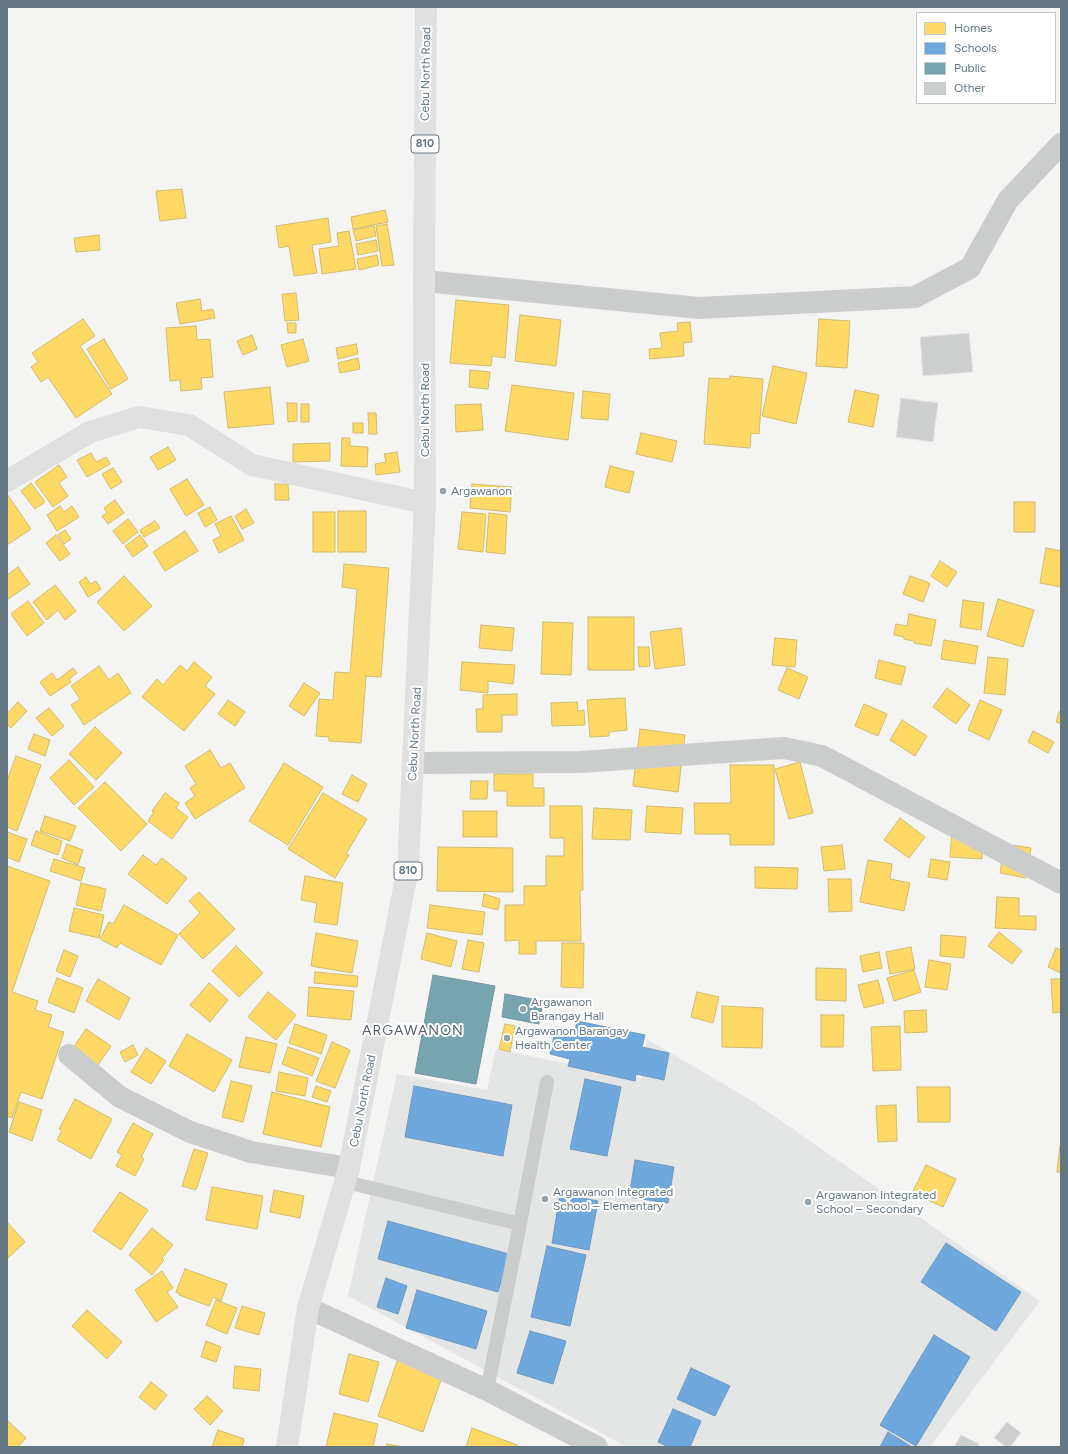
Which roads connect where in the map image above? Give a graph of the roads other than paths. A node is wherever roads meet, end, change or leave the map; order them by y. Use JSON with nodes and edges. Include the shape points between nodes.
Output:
{"nodes":[{"id":1,"x":426,"y":7,"type":"edge"},
{"id":2,"x":1061,"y":144,"type":"edge"},
{"id":3,"x":424,"y":282,"type":"junction"},
{"id":4,"x":7,"y":481,"type":"edge"},
{"id":5,"x":425,"y":503,"type":"junction"},
{"id":6,"x":413,"y":763,"type":"junction"},
{"id":7,"x":1061,"y":883,"type":"edge"},
{"id":8,"x":69,"y":1055,"type":"dead end"},
{"id":9,"x":547,"y":1082,"type":"dead end"},
{"id":10,"x":348,"y":1175,"type":"junction"},
{"id":11,"x":520,"y":1224,"type":"junction"},
{"id":12,"x":308,"y":1308,"type":"junction"},
{"id":13,"x":487,"y":1390,"type":"junction"},
{"id":14,"x":287,"y":1447,"type":"edge"},
{"id":15,"x":597,"y":1447,"type":"edge"}],
"edges":[{"from":1,"to":3,"type":"main road","name":"Cebu North Road","number":"810"},
{"from":2,"to":3,"type":"street","via":[[1008,200],[970,268],[915,297],[699,308]]},
{"from":3,"to":5,"type":"main road","name":"Cebu North Road","number":"810"},
{"from":4,"to":5,"type":"main road","via":[[90,432],[139,417],[188,425],[252,465]]},
{"from":5,"to":6,"type":"main road","name":"Cebu North Road","number":"810"},
{"from":6,"to":7,"type":"street","via":[[580,762],[784,748],[822,756]]},
{"from":6,"to":10,"type":"main road","name":"Cebu North Road","number":"810","via":[[408,868]]},
{"from":8,"to":10,"type":"street","via":[[120,1097],[190,1132],[251,1152]]},
{"from":9,"to":11,"type":"lane"},
{"from":10,"to":11,"type":"lane"},
{"from":10,"to":12,"type":"main road","name":"Cebu North Road","number":"810"},
{"from":11,"to":13,"type":"lane"},
{"from":12,"to":13,"type":"street"},
{"from":12,"to":14,"type":"main road","name":"Cebu North Road","number":"810"},
{"from":13,"to":15,"type":"street"}]}
